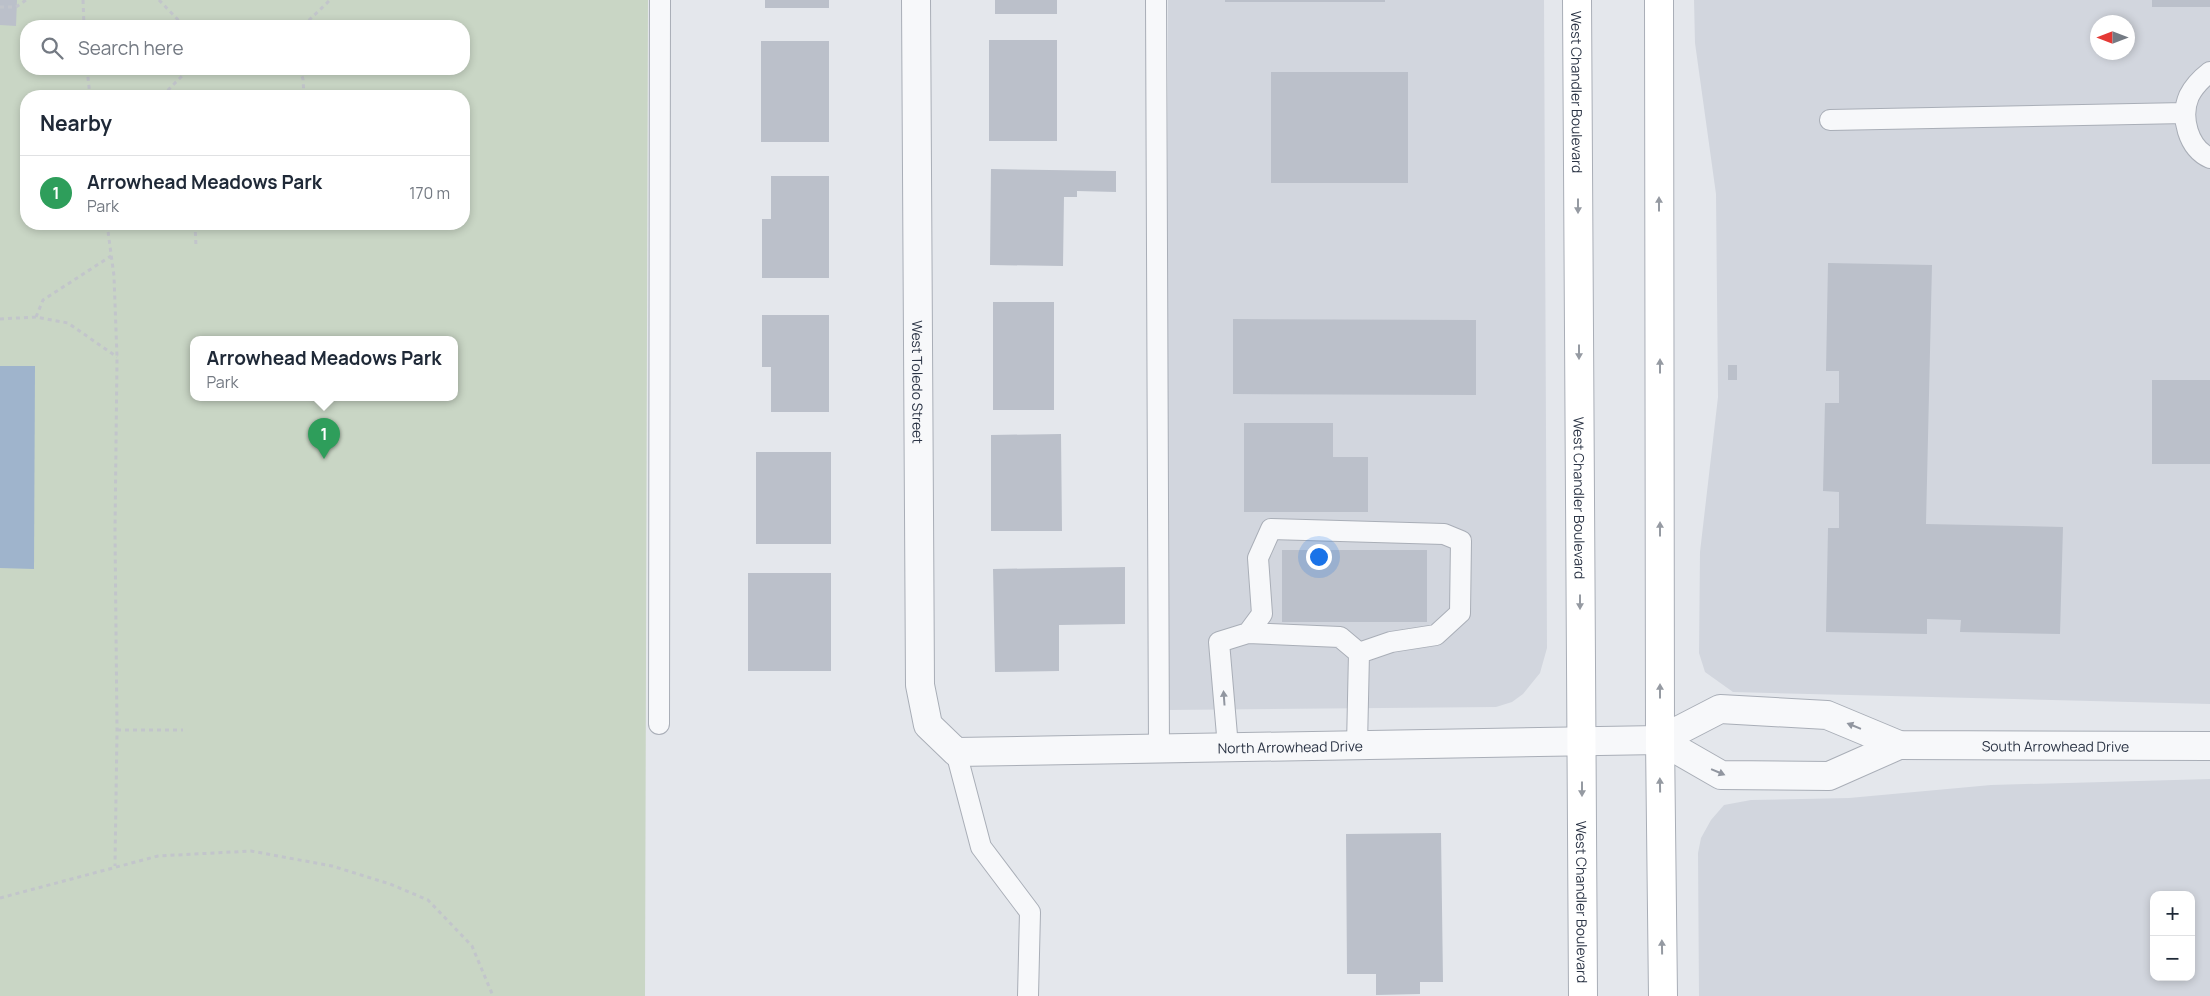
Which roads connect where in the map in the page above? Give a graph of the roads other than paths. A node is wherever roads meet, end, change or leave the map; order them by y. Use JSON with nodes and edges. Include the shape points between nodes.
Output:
{"nodes":[{"id":1,"x":660,"y":0,"type":"edge"},
{"id":2,"x":916,"y":0,"type":"edge"},
{"id":3,"x":1156,"y":0,"type":"edge"},
{"id":4,"x":1577,"y":0,"type":"edge"},
{"id":5,"x":1659,"y":0,"type":"edge"},
{"id":6,"x":2210,"y":72,"type":"edge"},
{"id":7,"x":2185,"y":113,"type":"junction"},
{"id":8,"x":1830,"y":120,"type":"dead end"},
{"id":9,"x":2210,"y":158,"type":"edge"},
{"id":10,"x":1248,"y":632,"type":"junction"},
{"id":11,"x":1359,"y":653,"type":"junction"},
{"id":12,"x":658,"y":724,"type":"dead end"},
{"id":13,"x":1623,"y":740,"type":"joint"},
{"id":14,"x":1660,"y":740,"type":"junction"},
{"id":15,"x":1581,"y":741,"type":"junction"},
{"id":16,"x":1357,"y":745,"type":"junction"},
{"id":17,"x":1899,"y":745,"type":"junction"},
{"id":18,"x":2210,"y":746,"type":"edge"},
{"id":19,"x":1228,"y":747,"type":"junction"},
{"id":20,"x":1159,"y":749,"type":"junction"},
{"id":21,"x":956,"y":752,"type":"junction"},
{"id":22,"x":1028,"y":996,"type":"edge"},
{"id":23,"x":1583,"y":996,"type":"edge"},
{"id":24,"x":1662,"y":996,"type":"edge"}],
"edges":[{"from":1,"to":12,"type":"lane"},
{"from":2,"to":21,"type":"street","name":"West Toledo Street","via":[[920,685],[928,725]]},
{"from":3,"to":20,"type":"lane"},
{"from":4,"to":15,"type":"main road","name":"West Chandler Boulevard","one_way":true},
{"from":14,"to":5,"type":"main road","one_way":true},
{"from":6,"to":7,"type":"lane","via":[[2189,96]]},
{"from":7,"to":8,"type":"lane"},
{"from":7,"to":9,"type":"lane","via":[[2187,129],[2194,144]]},
{"from":10,"to":11,"type":"lane","via":[[1340,637]]},
{"from":10,"to":11,"type":"lane","via":[[1262,614],[1258,558],[1271,529],[1444,534],[1461,541],[1460,613],[1436,635],[1391,642]]},
{"from":19,"to":10,"type":"lane","one_way":true,"via":[[1219,642]]},
{"from":11,"to":16,"type":"lane"},
{"from":13,"to":14,"type":"street","name":"South Arrowhead Drive"},
{"from":13,"to":15,"type":"street","name":"North Arrowhead Drive"},
{"from":17,"to":14,"type":"street","name":"South Arrowhead Drive","one_way":true,"via":[[1827,715],[1720,709]]},
{"from":14,"to":17,"type":"street","name":"South Arrowhead Drive","one_way":true,"via":[[1721,775],[1829,776]]},
{"from":24,"to":14,"type":"main road","one_way":true},
{"from":15,"to":16,"type":"street","name":"North Arrowhead Drive"},
{"from":15,"to":23,"type":"main road","name":"West Chandler Boulevard","one_way":true},
{"from":16,"to":19,"type":"street","name":"North Arrowhead Drive"},
{"from":17,"to":18,"type":"street","name":"South Arrowhead Drive"},
{"from":19,"to":20,"type":"street","name":"North Arrowhead Drive"},
{"from":20,"to":21,"type":"street","name":"North Arrowhead Drive"},
{"from":21,"to":22,"type":"lane","via":[[981,846],[1030,912]]}]}
